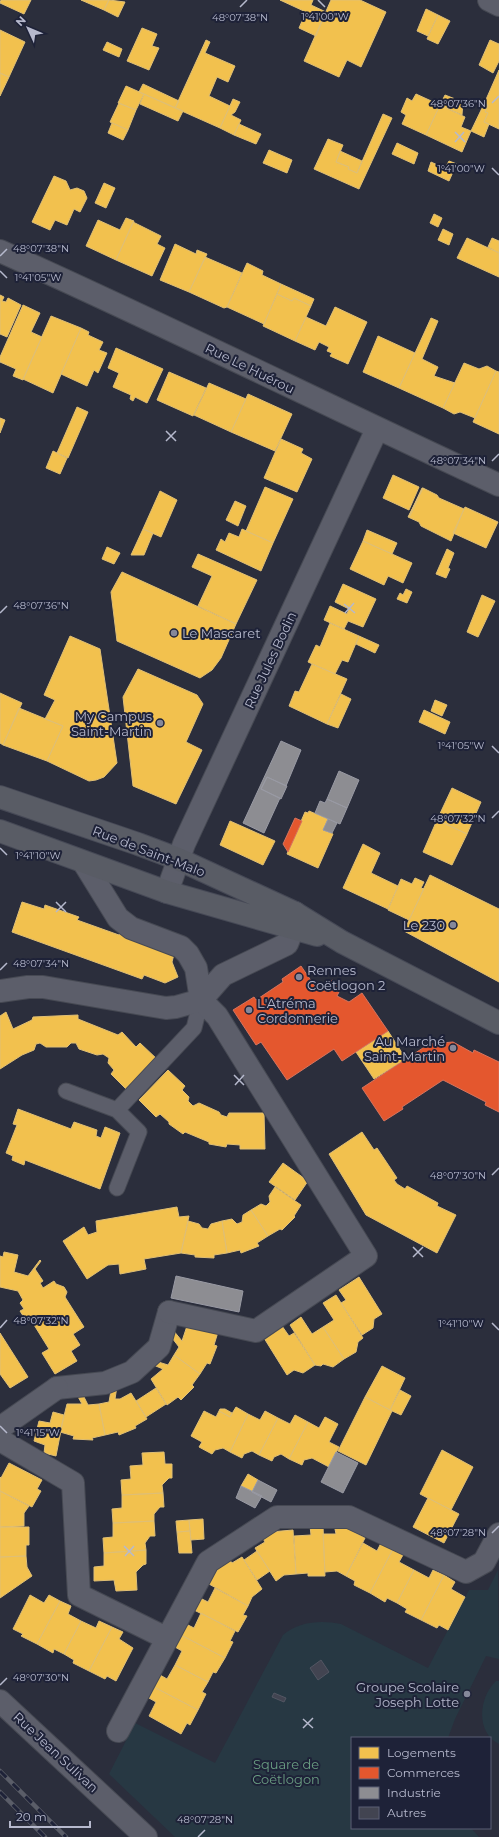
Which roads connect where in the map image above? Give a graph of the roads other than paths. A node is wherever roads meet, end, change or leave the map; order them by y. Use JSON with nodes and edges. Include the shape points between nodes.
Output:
{"nodes":[{"id":1,"x":490,"y":0,"type":"edge"},
{"id":2,"x":499,"y":5,"type":"edge"},
{"id":3,"x":0,"y":251,"type":"edge"},
{"id":4,"x":377,"y":429,"type":"junction"},
{"id":5,"x":499,"y":485,"type":"edge"},
{"id":6,"x":0,"y":797,"type":"edge"},
{"id":7,"x":0,"y":831,"type":"edge"},
{"id":8,"x":178,"y":859,"type":"junction"},
{"id":9,"x":84,"y":862,"type":"junction"},
{"id":10,"x":167,"y":892,"type":"junction"},
{"id":11,"x":294,"y":921,"type":"junction"},
{"id":12,"x":0,"y":990,"type":"edge"},
{"id":13,"x":201,"y":1000,"type":"junction"},
{"id":14,"x":499,"y":1024,"type":"edge"},
{"id":15,"x":66,"y":1091,"type":"dead end"},
{"id":16,"x":117,"y":1110,"type":"junction"},
{"id":17,"x":117,"y":1188,"type":"dead end"},
{"id":18,"x":0,"y":1428,"type":"edge"},
{"id":19,"x":0,"y":1440,"type":"edge"},
{"id":20,"x":499,"y":1534,"type":"edge"},
{"id":21,"x":166,"y":1638,"type":"junction"},
{"id":22,"x":0,"y":1701,"type":"edge"},
{"id":23,"x":118,"y":1731,"type":"dead end"},
{"id":24,"x":146,"y":1837,"type":"edge"}],
"edges":[{"from":1,"to":2,"type":"street"},
{"from":3,"to":4,"type":"street","name":"Rue Le Huérou","via":[[126,308]]},
{"from":4,"to":5,"type":"street","name":"Rue Le Huérou"},
{"from":4,"to":8,"type":"street","name":"Rue Jules Bodin"},
{"from":6,"to":8,"type":"main road","name":"Rue de Saint-Malo"},
{"from":7,"to":9,"type":"main road","name":"Rue de Saint-Malo"},
{"from":8,"to":10,"type":"street","name":"Rue Jules Bodin"},
{"from":8,"to":11,"type":"main road","name":"Rue de Saint-Malo"},
{"from":9,"to":10,"type":"main road","name":"Rue de Saint-Malo"},
{"from":9,"to":13,"type":"street","via":[[118,918],[131,928],[181,947],[188,954],[196,968]]},
{"from":10,"to":11,"type":"main road","name":"Rue de Saint-Malo"},
{"from":11,"to":13,"type":"street","via":[[287,944],[223,975]]},
{"from":11,"to":14,"type":"main road","name":"Rue de Saint-Malo","via":[[342,942]]},
{"from":12,"to":13,"type":"street","via":[[43,987],[166,1008]]},
{"from":13,"to":16,"type":"lane","via":[[194,1028]]},
{"from":13,"to":18,"type":"street","via":[[217,1016],[366,1256],[256,1331],[169,1312],[159,1347],[132,1372],[105,1383],[57,1388]]},
{"from":15,"to":16,"type":"lane"},
{"from":16,"to":17,"type":"lane","via":[[139,1132]]},
{"from":19,"to":21,"type":"street","via":[[73,1483],[79,1595]]},
{"from":20,"to":21,"type":"street","via":[[484,1562],[466,1572],[349,1516],[277,1517],[208,1562]]},
{"from":21,"to":23,"type":"street"},
{"from":22,"to":24,"type":"street","name":"Rue Jean Sulivan"}]}
